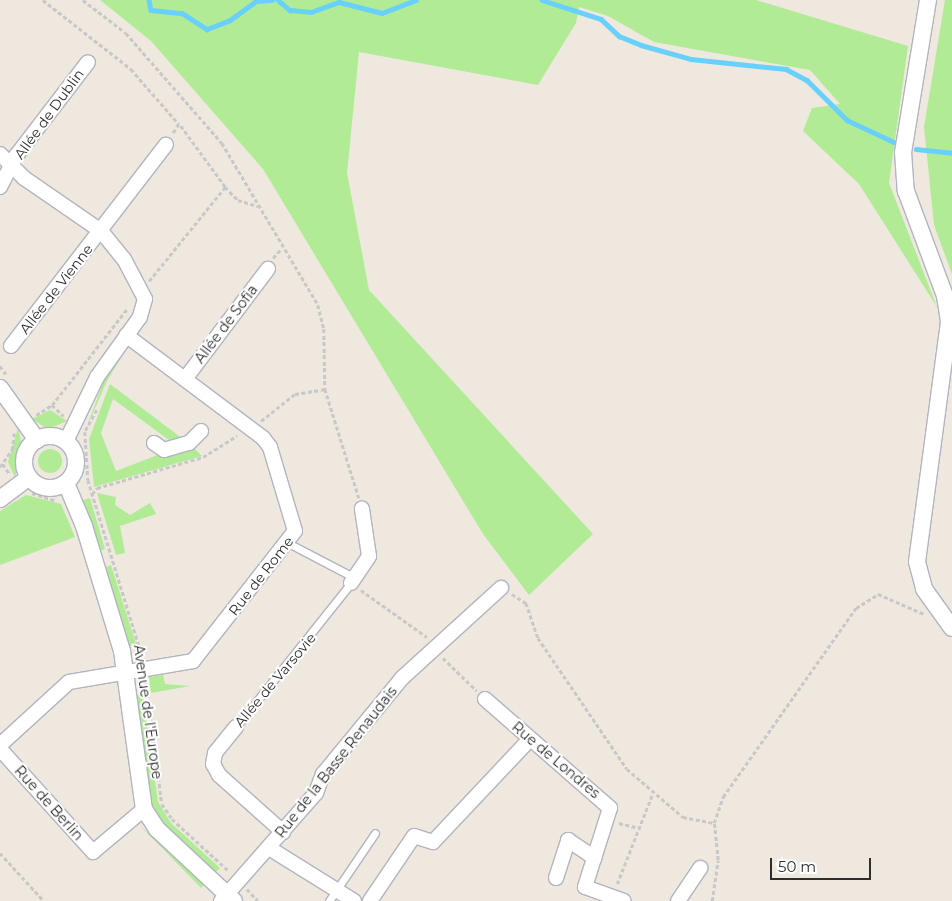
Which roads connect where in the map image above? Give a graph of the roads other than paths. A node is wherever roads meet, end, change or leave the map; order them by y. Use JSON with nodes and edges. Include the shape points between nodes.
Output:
{"nodes":[{"id":1,"x":928,"y":0,"type":"edge"},
{"id":2,"x":88,"y":62,"type":"dead end"},
{"id":3,"x":166,"y":145,"type":"road end"},
{"id":4,"x":0,"y":154,"type":"edge"},
{"id":5,"x":12,"y":167,"type":"junction"},
{"id":6,"x":0,"y":187,"type":"edge"},
{"id":7,"x":101,"y":231,"type":"junction"},
{"id":8,"x":268,"y":269,"type":"dead end"},
{"id":9,"x":126,"y":335,"type":"junction"},
{"id":10,"x":11,"y":346,"type":"dead end"},
{"id":11,"x":185,"y":379,"type":"junction"},
{"id":12,"x":0,"y":388,"type":"edge"},
{"id":13,"x":201,"y":431,"type":"dead end"},
{"id":14,"x":37,"y":440,"type":"junction"},
{"id":15,"x":66,"y":441,"type":"junction"},
{"id":16,"x":154,"y":443,"type":"dead end"},
{"id":17,"x":66,"y":483,"type":"junction"},
{"id":18,"x":27,"y":485,"type":"junction"},
{"id":19,"x":0,"y":499,"type":"edge"},
{"id":20,"x":362,"y":509,"type":"road end"},
{"id":21,"x":288,"y":544,"type":"junction"},
{"id":22,"x":353,"y":580,"type":"junction"},
{"id":23,"x":501,"y":588,"type":"road end"},
{"id":24,"x":948,"y":624,"type":"edge"},
{"id":25,"x":126,"y":672,"type":"junction"},
{"id":26,"x":485,"y":698,"type":"road end"},
{"id":27,"x":236,"y":727,"type":"joint"},
{"id":28,"x":529,"y":740,"type":"junction"},
{"id":29,"x":0,"y":747,"type":"edge"},
{"id":30,"x":144,"y":809,"type":"junction"},
{"id":31,"x":283,"y":832,"type":"junction"},
{"id":32,"x":375,"y":833,"type":"dead end"},
{"id":33,"x":269,"y":848,"type":"junction"},
{"id":34,"x":595,"y":858,"type":"junction"},
{"id":35,"x":700,"y":868,"type":"dead end"},
{"id":36,"x":556,"y":878,"type":"dead end"},
{"id":37,"x":333,"y":895,"type":"edge"},
{"id":38,"x":227,"y":898,"type":"edge"},
{"id":39,"x":616,"y":900,"type":"edge"},
{"id":40,"x":354,"y":901,"type":"edge"},
{"id":41,"x":370,"y":901,"type":"edge"},
{"id":42,"x":678,"y":901,"type":"edge"}],
"edges":[{"from":1,"to":24,"type":"street","via":[[903,152],[906,191],[945,296],[949,322],[917,562],[924,588]]},
{"from":2,"to":5,"type":"street","name":"Allée de Dublin","via":[[16,156]]},
{"from":3,"to":7,"type":"street","name":"Allée de Vienne"},
{"from":4,"to":5,"type":"street"},
{"from":5,"to":6,"type":"street","name":"Allée de Dublin"},
{"from":5,"to":7,"type":"street"},
{"from":7,"to":9,"type":"street","via":[[142,290],[143,312]]},
{"from":7,"to":10,"type":"street","name":"Allée de Vienne"},
{"from":8,"to":11,"type":"street","name":"Allée de Sofia"},
{"from":9,"to":11,"type":"street","name":"Rue de Rome"},
{"from":9,"to":15,"type":"street","via":[[97,377]]},
{"from":11,"to":21,"type":"street","name":"Rue de Rome","via":[[270,448],[294,521],[295,531]]},
{"from":12,"to":14,"type":"street"},
{"from":13,"to":16,"type":"street","via":[[189,443],[164,450]]},
{"from":14,"to":15,"type":"street","via":[[52,436]]},
{"from":14,"to":18,"type":"street","via":[[25,456]]},
{"from":15,"to":17,"type":"street","via":[[76,459]]},
{"from":17,"to":18,"type":"street","via":[[42,487]]},
{"from":17,"to":25,"type":"street","name":"Avenue de l'Europe","via":[[84,526]]},
{"from":18,"to":19,"type":"street"},
{"from":20,"to":22,"type":"street","name":"Allée de Varsovie","via":[[369,556]]},
{"from":21,"to":22,"type":"lane"},
{"from":21,"to":25,"type":"street","name":"Rue de Rome","via":[[193,661]]},
{"from":22,"to":27,"type":"lane","name":"Allée de Varsovie"},
{"from":23,"to":31,"type":"street","name":"Rue de la Basse Renaudais","via":[[402,678]]},
{"from":25,"to":29,"type":"street","name":"Rue de Berlin","via":[[69,682]]},
{"from":25,"to":30,"type":"street","name":"Avenue de l'Europe"},
{"from":26,"to":28,"type":"street","name":"Rue de Londres"},
{"from":27,"to":31,"type":"street","name":"Allée de Varsovie","via":[[215,753],[213,764],[219,775]]},
{"from":28,"to":34,"type":"street","name":"Rue de Londres","via":[[537,740],[610,808]]},
{"from":28,"to":41,"type":"street","via":[[433,842],[414,836]]},
{"from":29,"to":30,"type":"street","name":"Rue de Berlin","via":[[93,852]]},
{"from":30,"to":38,"type":"street","name":"Avenue de l'Europe","via":[[157,829]]},
{"from":31,"to":33,"type":"street","name":"Rue de la Basse Renaudais"},
{"from":32,"to":37,"type":"lane"},
{"from":33,"to":37,"type":"street"},
{"from":33,"to":38,"type":"street","name":"Rue de la Basse Renaudais"},
{"from":34,"to":36,"type":"street","via":[[568,840]]},
{"from":34,"to":39,"type":"street","via":[[585,887]]},
{"from":35,"to":42,"type":"street"},
{"from":37,"to":40,"type":"street"}]}
